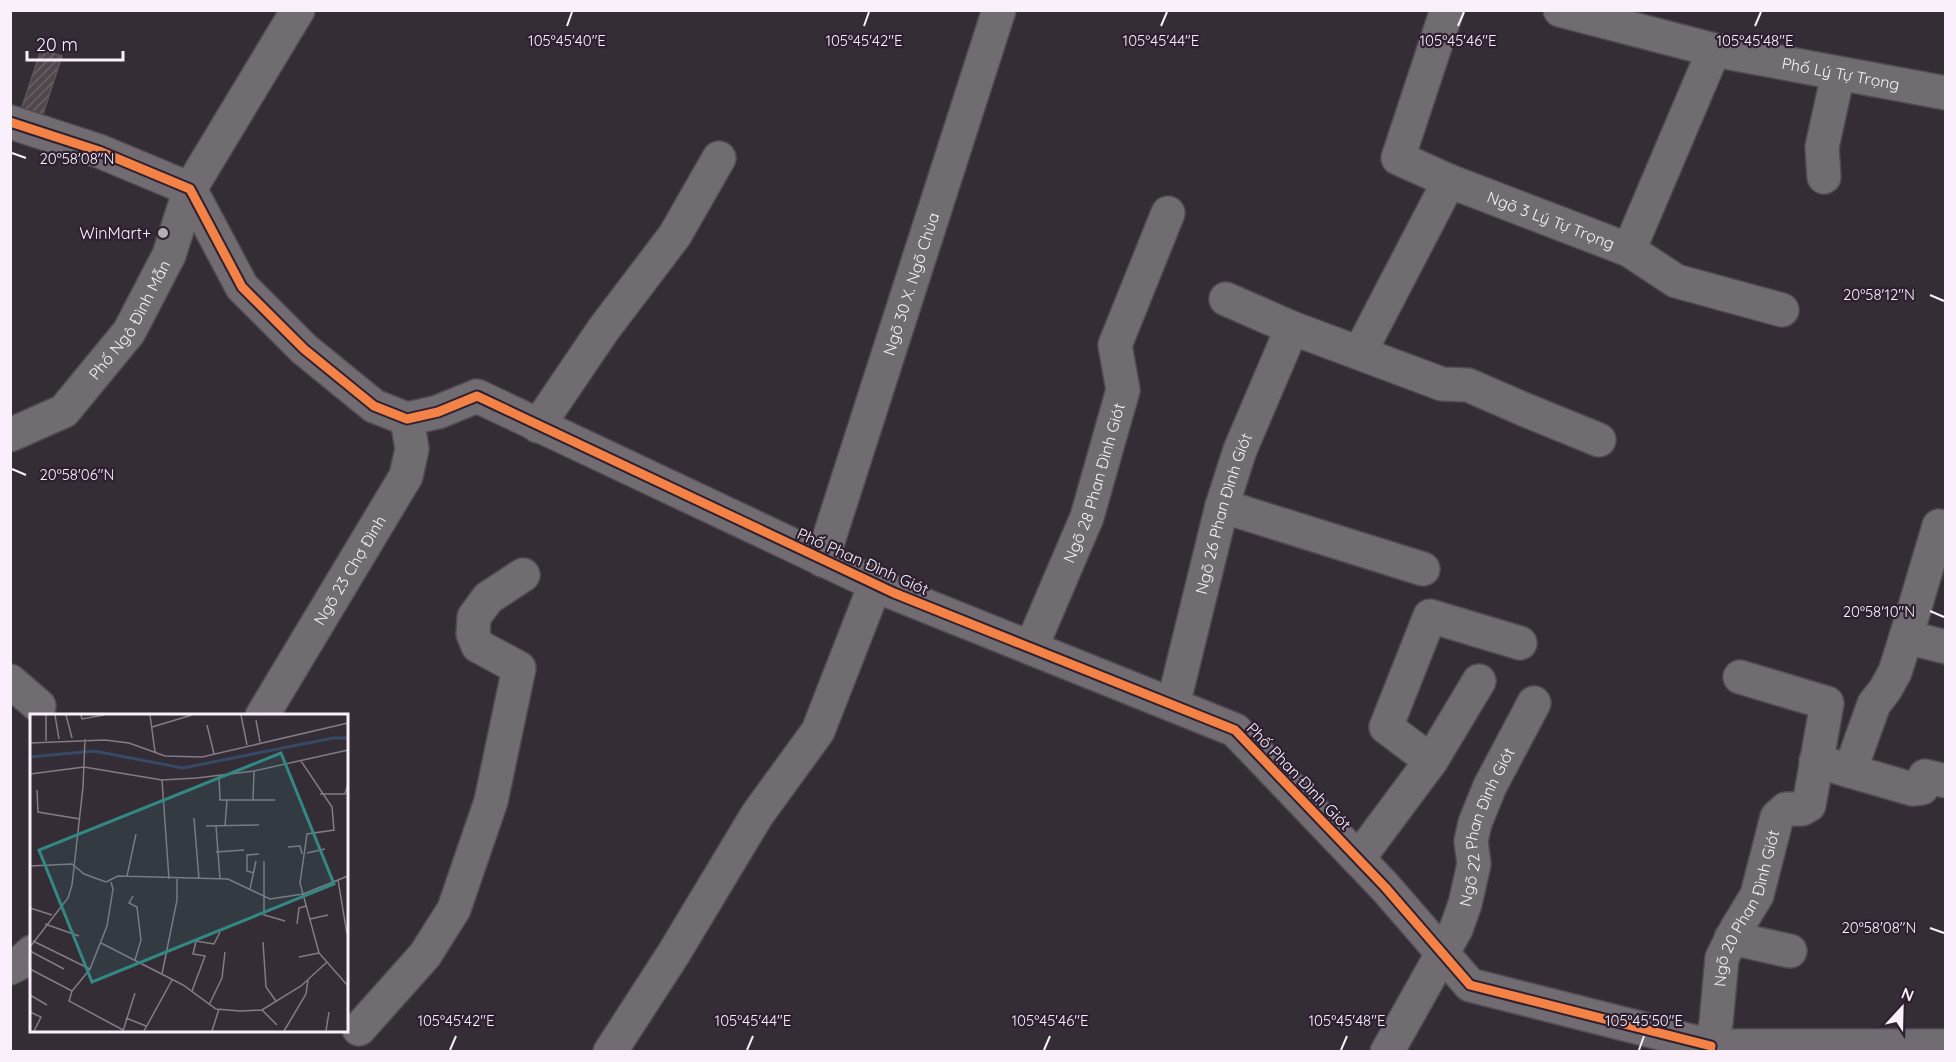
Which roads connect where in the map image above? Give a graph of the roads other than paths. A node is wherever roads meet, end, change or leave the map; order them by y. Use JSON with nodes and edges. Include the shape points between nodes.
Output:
{"nodes":[{"id":1,"x":298,"y":10,"type":"edge"},
{"id":2,"x":999,"y":10,"type":"edge"},
{"id":3,"x":1448,"y":10,"type":"edge"},
{"id":4,"x":1560,"y":10,"type":"edge"},
{"id":5,"x":1714,"y":50,"type":"junction"},
{"id":6,"x":1838,"y":74,"type":"junction"},
{"id":7,"x":1946,"y":93,"type":"edge"},
{"id":8,"x":10,"y":122,"type":"edge"},
{"id":9,"x":720,"y":158,"type":"dead end"},
{"id":10,"x":1824,"y":177,"type":"dead end"},
{"id":11,"x":1449,"y":181,"type":"junction"},
{"id":12,"x":190,"y":189,"type":"junction"},
{"id":13,"x":1168,"y":213,"type":"dead end"},
{"id":14,"x":1629,"y":250,"type":"junction"},
{"id":15,"x":1227,"y":299,"type":"dead end"},
{"id":16,"x":1782,"y":310,"type":"dead end"},
{"id":17,"x":1292,"y":328,"type":"junction"},
{"id":18,"x":1360,"y":352,"type":"junction"},
{"id":19,"x":406,"y":419,"type":"junction"},
{"id":20,"x":538,"y":426,"type":"junction"},
{"id":21,"x":10,"y":435,"type":"edge"},
{"id":22,"x":1599,"y":440,"type":"dead end"},
{"id":23,"x":1222,"y":506,"type":"junction"},
{"id":24,"x":1939,"y":526,"type":"dead end"},
{"id":25,"x":822,"y":560,"type":"junction"},
{"id":26,"x":1423,"y":569,"type":"dead end"},
{"id":27,"x":523,"y":575,"type":"dead end"},
{"id":28,"x":875,"y":585,"type":"junction"},
{"id":29,"x":1906,"y":637,"type":"junction"},
{"id":30,"x":1520,"y":643,"type":"dead end"},
{"id":31,"x":1946,"y":647,"type":"edge"},
{"id":32,"x":1031,"y":648,"type":"junction"},
{"id":33,"x":1740,"y":677,"type":"dead end"},
{"id":34,"x":10,"y":681,"type":"edge"},
{"id":35,"x":1479,"y":681,"type":"dead end"},
{"id":36,"x":1534,"y":703,"type":"dead end"},
{"id":37,"x":1173,"y":705,"type":"junction"},
{"id":38,"x":39,"y":706,"type":"dead end"},
{"id":39,"x":262,"y":714,"type":"edge"},
{"id":40,"x":1431,"y":761,"type":"junction"},
{"id":41,"x":1816,"y":761,"type":"junction"},
{"id":42,"x":1850,"y":771,"type":"junction"},
{"id":43,"x":1946,"y":781,"type":"edge"},
{"id":44,"x":1358,"y":859,"type":"junction"},
{"id":45,"x":1731,"y":939,"type":"junction"},
{"id":46,"x":1790,"y":951,"type":"dead end"},
{"id":47,"x":1443,"y":954,"type":"junction"},
{"id":48,"x":360,"y":1033,"type":"edge"},
{"id":49,"x":1946,"y":1046,"type":"edge"},
{"id":50,"x":1710,"y":1049,"type":"edge"},
{"id":51,"x":610,"y":1052,"type":"edge"},
{"id":52,"x":1387,"y":1052,"type":"edge"}],
"edges":[{"from":1,"to":12,"type":"street","name":"Phố Ngô Đình Mẫn"},
{"from":2,"to":25,"type":"street","name":"Ngõ 30 X. Ngõ Chùa"},
{"from":3,"to":11,"type":"street","name":"Ngõ 3 Lý Tự Trọng","via":[[1398,158]]},
{"from":4,"to":5,"type":"street","name":"Phố Lý Tự Trọng"},
{"from":5,"to":6,"type":"street","name":"Phố Lý Tự Trọng"},
{"from":5,"to":14,"type":"street","name":"Ngõ 3 Lý Tự Trọng"},
{"from":6,"to":7,"type":"street","name":"Phố Lý Tự Trọng"},
{"from":6,"to":10,"type":"street","via":[[1822,147]]},
{"from":8,"to":12,"type":"street","via":[[99,151]]},
{"from":9,"to":20,"type":"street","via":[[675,234]]},
{"from":11,"to":14,"type":"street","name":"Ngõ 3 Lý Tự Trọng"},
{"from":11,"to":18,"type":"street"},
{"from":12,"to":19,"type":"street","via":[[242,287],[304,349],[374,406]]},
{"from":12,"to":21,"type":"street","name":"Phố Ngô Đình Mẫn","via":[[169,255],[129,332],[64,411]]},
{"from":13,"to":32,"type":"street","name":"Ngõ 28 Phan Đình Giót","via":[[1115,345],[1123,390],[1087,518]]},
{"from":14,"to":16,"type":"street","via":[[1676,281]]},
{"from":15,"to":17,"type":"street"},
{"from":17,"to":18,"type":"street"},
{"from":17,"to":23,"type":"street","name":"Ngõ 26 Phan Đình Giót","via":[[1240,450]]},
{"from":18,"to":22,"type":"street","via":[[1442,384],[1468,385]]},
{"from":19,"to":20,"type":"street","name":"Phố Phan Đình Giót","via":[[438,412],[477,396]]},
{"from":19,"to":39,"type":"street","name":"Ngõ 23 Chợ Đình","via":[[412,449],[406,476]]},
{"from":20,"to":25,"type":"street","name":"Phố Phan Đình Giót"},
{"from":23,"to":26,"type":"street"},
{"from":23,"to":37,"type":"street","name":"Ngõ 26 Phan Đình Giót"},
{"from":24,"to":29,"type":"street"},
{"from":25,"to":28,"type":"street","name":"Phố Phan Đình Giót"},
{"from":27,"to":48,"type":"street","via":[[488,598],[474,617],[473,634],[478,646],[519,668],[491,801],[454,909],[425,955]]},
{"from":28,"to":32,"type":"street","name":"Phố Phan Đình Giót"},
{"from":28,"to":51,"type":"street","via":[[818,731],[757,815]]},
{"from":29,"to":31,"type":"street"},
{"from":29,"to":42,"type":"street","via":[[1895,672],[1874,704]]},
{"from":30,"to":40,"type":"street","via":[[1430,616],[1386,727]]},
{"from":32,"to":37,"type":"street","name":"Phố Phan Đình Giót"},
{"from":33,"to":41,"type":"street","via":[[1827,703]]},
{"from":34,"to":38,"type":"street"},
{"from":35,"to":40,"type":"street"},
{"from":36,"to":47,"type":"street","name":"Ngõ 22 Phan Đình Giót","via":[[1475,823],[1471,841],[1474,864],[1467,895]]},
{"from":37,"to":44,"type":"street","name":"Phố Phan Đình Giót","via":[[1235,730]]},
{"from":40,"to":44,"type":"street"},
{"from":41,"to":42,"type":"street"},
{"from":41,"to":45,"type":"street","name":"Ngõ 20 Phan Đình Giót","via":[[1809,805],[1786,809],[1777,817],[1757,895]]},
{"from":42,"to":43,"type":"street","via":[[1912,789],[1922,788],[1925,777]]},
{"from":44,"to":47,"type":"street","name":"Phố Phan Đình Giót"},
{"from":45,"to":46,"type":"street"},
{"from":45,"to":50,"type":"street","name":"Ngõ 20 Phan Đình Giót","via":[[1722,958]]},
{"from":47,"to":50,"type":"street","name":"Phố Phan Đình Giót","via":[[1470,985]]},
{"from":47,"to":52,"type":"street","name":"Ngõ 22 Phan Đình Giót"},
{"from":49,"to":50,"type":"street","name":"Phố Phan Đình Giót"}]}
